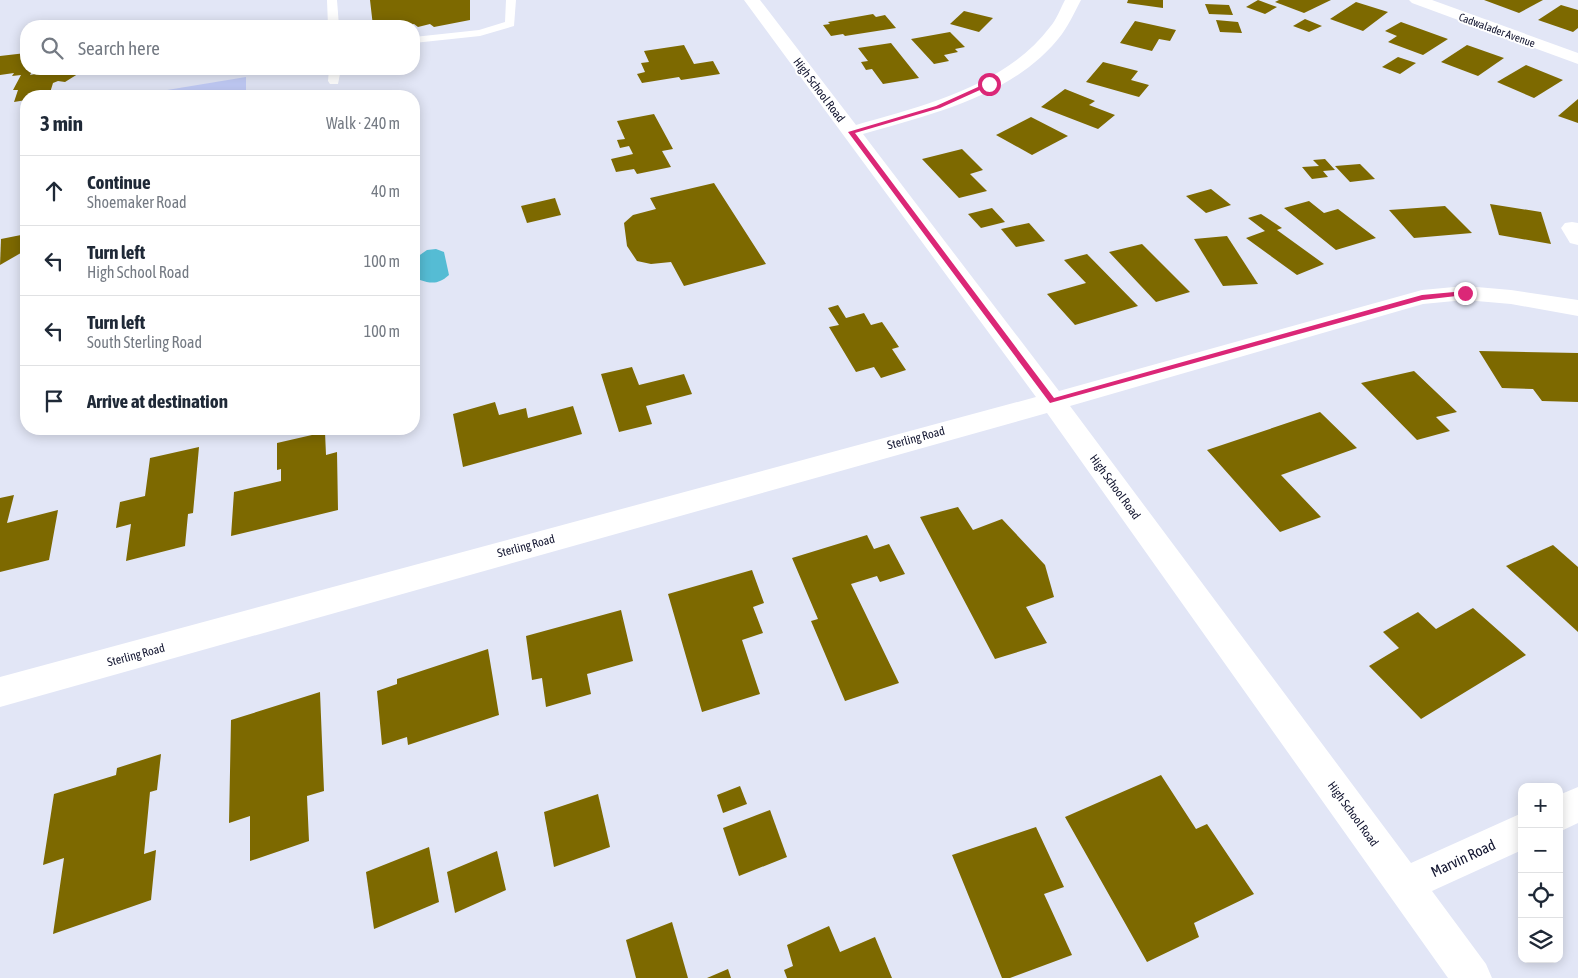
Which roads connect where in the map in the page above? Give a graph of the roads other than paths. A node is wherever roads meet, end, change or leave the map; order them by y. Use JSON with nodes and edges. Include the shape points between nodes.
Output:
{"nodes":[{"id":1,"x":332,"y":0,"type":"edge"},
{"id":2,"x":511,"y":0,"type":"edge"},
{"id":3,"x":752,"y":0,"type":"edge"},
{"id":4,"x":1073,"y":0,"type":"edge"},
{"id":5,"x":1417,"y":0,"type":"edge"},
{"id":6,"x":334,"y":20,"type":"edge"},
{"id":7,"x":420,"y":39,"type":"edge"},
{"id":8,"x":1578,"y":59,"type":"edge"},
{"id":9,"x":851,"y":132,"type":"junction"},
{"id":10,"x":1578,"y":308,"type":"edge"},
{"id":11,"x":1052,"y":401,"type":"junction"},
{"id":12,"x":0,"y":692,"type":"edge"},
{"id":13,"x":1578,"y":805,"type":"edge"},
{"id":14,"x":1563,"y":812,"type":"edge"},
{"id":15,"x":1518,"y":833,"type":"edge"},
{"id":16,"x":1404,"y":884,"type":"junction"},
{"id":17,"x":1472,"y":978,"type":"edge"}],
"edges":[{"from":1,"to":6,"type":"lane"},
{"from":2,"to":7,"type":"lane","via":[[510,24],[480,33]]},
{"from":3,"to":9,"type":"street","name":"High School Road"},
{"from":4,"to":9,"type":"street","via":[[1055,33],[1028,59],[989,84],[938,107]]},
{"from":5,"to":8,"type":"street","name":"Cadwalader Avenue"},
{"from":9,"to":11,"type":"street","name":"High School Road"},
{"from":10,"to":11,"type":"street","name":"Sterling Road","via":[[1465,293],[1422,297]]},
{"from":11,"to":12,"type":"street","name":"Sterling Road"},
{"from":11,"to":16,"type":"street","name":"High School Road"},
{"from":13,"to":14,"type":"street"},
{"from":15,"to":16,"type":"street","name":"Marvin Road"},
{"from":16,"to":17,"type":"street","name":"High School Road"}]}
